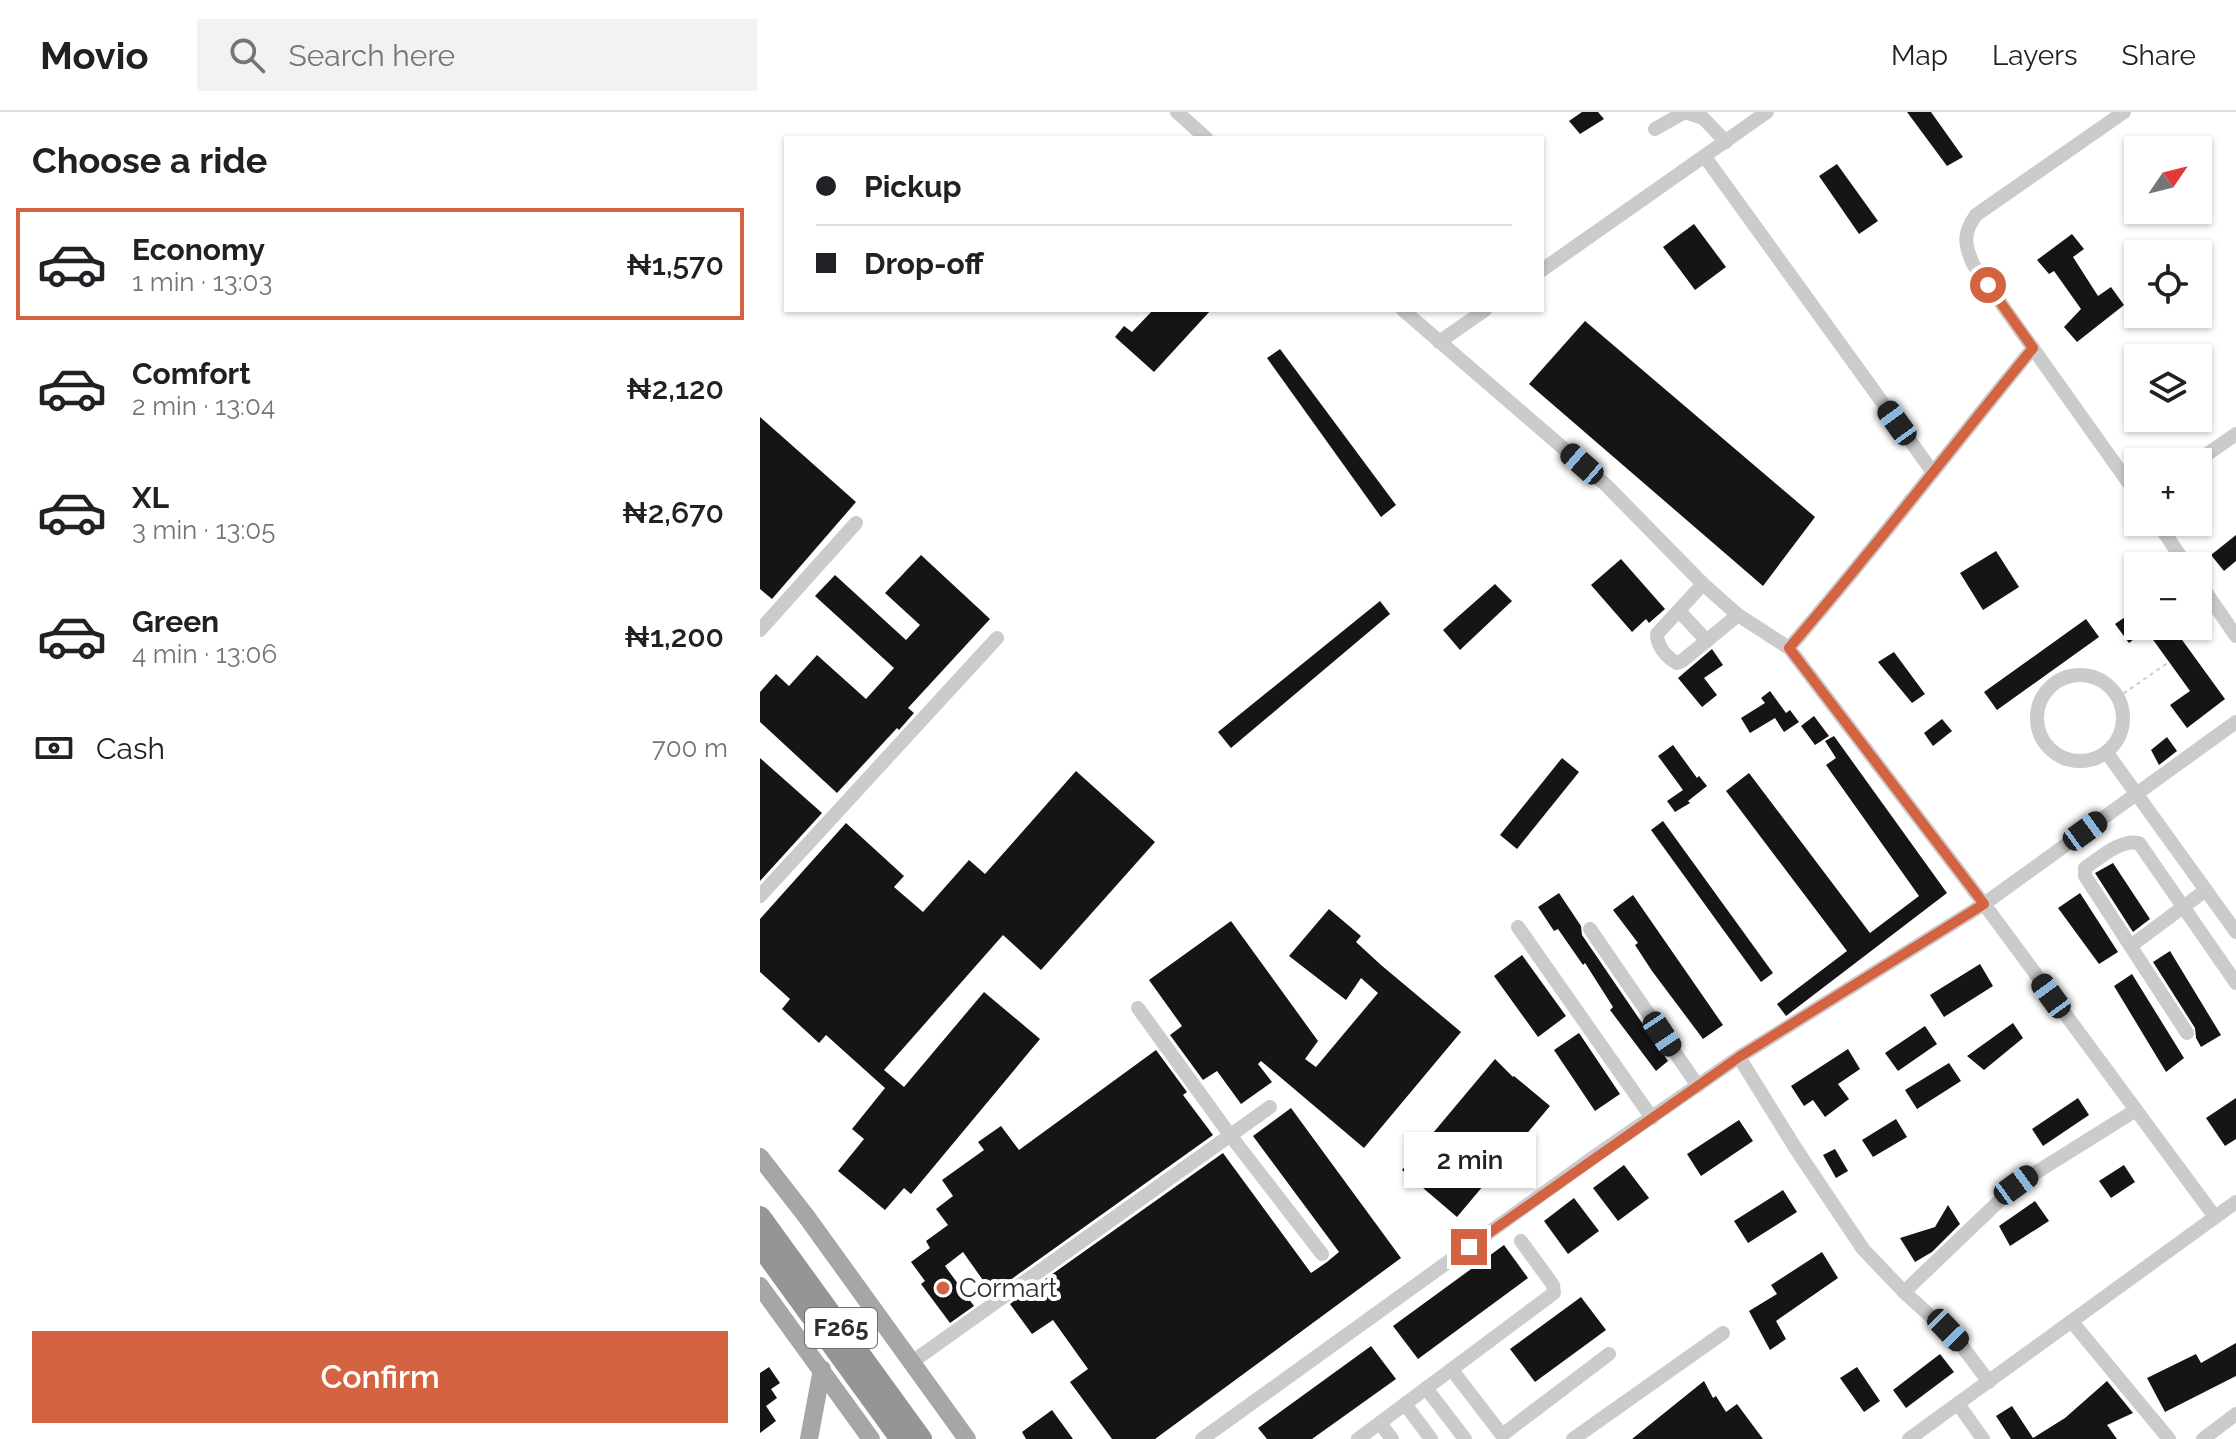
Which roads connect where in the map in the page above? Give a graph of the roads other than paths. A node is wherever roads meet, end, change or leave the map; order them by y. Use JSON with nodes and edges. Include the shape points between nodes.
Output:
{"nodes":[{"id":1,"x":1177,"y":112,"type":"edge"},
{"id":2,"x":1767,"y":112,"type":"edge"},
{"id":3,"x":2124,"y":112,"type":"edge"},
{"id":4,"x":1655,"y":129,"type":"dead end"},
{"id":5,"x":1204,"y":136,"type":"edge"},
{"id":6,"x":1726,"y":142,"type":"junction"},
{"id":7,"x":1705,"y":157,"type":"junction"},
{"id":8,"x":1544,"y":269,"type":"edge"},
{"id":9,"x":1405,"y":312,"type":"edge"},
{"id":10,"x":1482,"y":312,"type":"edge"},
{"id":11,"x":1439,"y":342,"type":"junction"},
{"id":12,"x":2033,"y":348,"type":"junction"},
{"id":13,"x":2236,"y":434,"type":"edge"},
{"id":14,"x":2212,"y":451,"type":"edge"},
{"id":15,"x":1932,"y":471,"type":"junction"},
{"id":16,"x":2124,"y":476,"type":"edge"},
{"id":17,"x":856,"y":523,"type":"dead end"},
{"id":18,"x":1703,"y":584,"type":"junction"},
{"id":19,"x":2212,"y":601,"type":"edge"},
{"id":20,"x":1679,"y":611,"type":"junction"},
{"id":21,"x":1738,"y":615,"type":"junction"},
{"id":22,"x":760,"y":630,"type":"edge"},
{"id":23,"x":2236,"y":636,"type":"edge"},
{"id":24,"x":997,"y":638,"type":"dead end"},
{"id":25,"x":1707,"y":641,"type":"junction"},
{"id":26,"x":1789,"y":648,"type":"junction"},
{"id":27,"x":2236,"y":722,"type":"edge"},
{"id":28,"x":2107,"y":753,"type":"junction"},
{"id":29,"x":2136,"y":794,"type":"junction"},
{"id":30,"x":2206,"y":890,"type":"junction"},
{"id":31,"x":760,"y":896,"type":"edge"},
{"id":32,"x":1984,"y":904,"type":"junction"},
{"id":33,"x":2183,"y":906,"type":"junction"},
{"id":34,"x":1518,"y":927,"type":"dead end"},
{"id":35,"x":1590,"y":929,"type":"dead end"},
{"id":36,"x":2236,"y":932,"type":"edge"},
{"id":37,"x":2132,"y":945,"type":"junction"},
{"id":38,"x":2236,"y":983,"type":"edge"},
{"id":39,"x":1138,"y":1008,"type":"dead end"},
{"id":40,"x":2187,"y":1033,"type":"dead end"},
{"id":41,"x":1739,"y":1057,"type":"junction"},
{"id":42,"x":1698,"y":1086,"type":"junction"},
{"id":43,"x":1270,"y":1107,"type":"dead end"},
{"id":44,"x":2136,"y":1110,"type":"junction"},
{"id":45,"x":1652,"y":1118,"type":"junction"},
{"id":46,"x":1230,"y":1135,"type":"junction"},
{"id":47,"x":760,"y":1157,"type":"edge"},
{"id":48,"x":2236,"y":1202,"type":"edge"},
{"id":49,"x":760,"y":1217,"type":"edge"},
{"id":50,"x":2215,"y":1217,"type":"junction"},
{"id":51,"x":1521,"y":1241,"type":"dead end"},
{"id":52,"x":760,"y":1245,"type":"edge"},
{"id":53,"x":1322,"y":1254,"type":"dead end"},
{"id":54,"x":760,"y":1286,"type":"edge"},
{"id":55,"x":1904,"y":1292,"type":"junction"},
{"id":56,"x":2072,"y":1322,"type":"junction"},
{"id":57,"x":1723,"y":1333,"type":"dead end"},
{"id":58,"x":1609,"y":1354,"type":"dead end"},
{"id":59,"x":912,"y":1362,"type":"junction"},
{"id":60,"x":822,"y":1369,"type":"junction"},
{"id":61,"x":1452,"y":1370,"type":"junction"},
{"id":62,"x":1989,"y":1382,"type":"junction"},
{"id":63,"x":1426,"y":1388,"type":"junction"},
{"id":64,"x":1405,"y":1404,"type":"junction"},
{"id":65,"x":1958,"y":1404,"type":"junction"},
{"id":66,"x":2236,"y":1414,"type":"edge"},
{"id":67,"x":1380,"y":1423,"type":"junction"},
{"id":68,"x":1211,"y":1436,"type":"edge"},
{"id":69,"x":1500,"y":1437,"type":"edge"},
{"id":70,"x":809,"y":1439,"type":"edge"},
{"id":71,"x":871,"y":1439,"type":"edge"},
{"id":72,"x":901,"y":1439,"type":"edge"},
{"id":73,"x":921,"y":1439,"type":"edge"},
{"id":74,"x":967,"y":1439,"type":"edge"},
{"id":75,"x":1358,"y":1439,"type":"edge"},
{"id":76,"x":1392,"y":1439,"type":"edge"},
{"id":77,"x":1431,"y":1439,"type":"edge"},
{"id":78,"x":1465,"y":1439,"type":"edge"},
{"id":79,"x":1573,"y":1439,"type":"edge"},
{"id":80,"x":1909,"y":1439,"type":"edge"},
{"id":81,"x":1983,"y":1439,"type":"edge"},
{"id":82,"x":2169,"y":1439,"type":"edge"},
{"id":83,"x":2203,"y":1439,"type":"edge"}],
"edges":[{"from":1,"to":5,"type":"street"},
{"from":2,"to":6,"type":"street"},
{"from":3,"to":12,"type":"street","via":[[1976,215],[1967,228],[1965,246],[1973,264]]},
{"from":4,"to":6,"type":"street","via":[[1685,112],[1703,118]]},
{"from":6,"to":7,"type":"street"},
{"from":7,"to":8,"type":"street"},
{"from":7,"to":15,"type":"street"},
{"from":9,"to":11,"type":"street"},
{"from":10,"to":11,"type":"street"},
{"from":11,"to":18,"type":"street","via":[[1606,485]]},
{"from":12,"to":15,"type":"street"},
{"from":12,"to":16,"type":"street"},
{"from":13,"to":14,"type":"street"},
{"from":15,"to":26,"type":"street"},
{"from":17,"to":22,"type":"street"},
{"from":18,"to":20,"type":"street"},
{"from":18,"to":21,"type":"street"},
{"from":19,"to":23,"type":"street"},
{"from":20,"to":25,"type":"street"},
{"from":20,"to":25,"type":"street","via":[[1657,634],[1671,659],[1682,661]]},
{"from":21,"to":25,"type":"street"},
{"from":21,"to":26,"type":"street"},
{"from":24,"to":31,"type":"street"},
{"from":26,"to":32,"type":"street"},
{"from":27,"to":29,"type":"street"},
{"from":28,"to":28,"type":"street","via":[[2082,763],[2055,755],[2038,734],[2037,707],[2052,684],[2077,674],[2104,682],[2121,703],[2122,730]]},
{"from":28,"to":29,"type":"street"},
{"from":29,"to":30,"type":"street"},
{"from":29,"to":32,"type":"street"},
{"from":30,"to":33,"type":"street"},
{"from":30,"to":36,"type":"street"},
{"from":32,"to":41,"type":"street"},
{"from":32,"to":44,"type":"street"},
{"from":33,"to":37,"type":"street"},
{"from":33,"to":37,"type":"street","via":[[2134,841],[2085,868],[2085,876]]},
{"from":33,"to":38,"type":"street"},
{"from":34,"to":45,"type":"street"},
{"from":35,"to":42,"type":"street"},
{"from":37,"to":40,"type":"street"},
{"from":39,"to":46,"type":"street"},
{"from":41,"to":42,"type":"street"},
{"from":41,"to":55,"type":"street","via":[[1863,1249]]},
{"from":42,"to":45,"type":"street"},
{"from":43,"to":46,"type":"street"},
{"from":44,"to":50,"type":"street"},
{"from":44,"to":55,"type":"street","via":[[2016,1185]]},
{"from":45,"to":68,"type":"street"},
{"from":46,"to":53,"type":"street"},
{"from":46,"to":59,"type":"street"},
{"from":47,"to":59,"type":"main road"},
{"from":48,"to":50,"type":"street"},
{"from":49,"to":73,"type":"highway","number":"F265"},
{"from":50,"to":56,"type":"street"},
{"from":51,"to":61,"type":"street","via":[[1554,1293]]},
{"from":52,"to":72,"type":"highway","number":"F265"},
{"from":54,"to":60,"type":"main road"},
{"from":55,"to":62,"type":"street","via":[[1959,1342]]},
{"from":56,"to":62,"type":"street"},
{"from":56,"to":82,"type":"street"},
{"from":57,"to":79,"type":"street"},
{"from":58,"to":69,"type":"street"},
{"from":59,"to":74,"type":"main road"},
{"from":60,"to":70,"type":"main road"},
{"from":60,"to":71,"type":"main road"},
{"from":61,"to":63,"type":"street"},
{"from":61,"to":69,"type":"street"},
{"from":62,"to":65,"type":"street"},
{"from":63,"to":64,"type":"street"},
{"from":63,"to":78,"type":"street"},
{"from":64,"to":67,"type":"street"},
{"from":64,"to":77,"type":"street"},
{"from":65,"to":80,"type":"street"},
{"from":65,"to":81,"type":"street"},
{"from":66,"to":83,"type":"street"},
{"from":67,"to":75,"type":"street"},
{"from":67,"to":76,"type":"street"}]}
